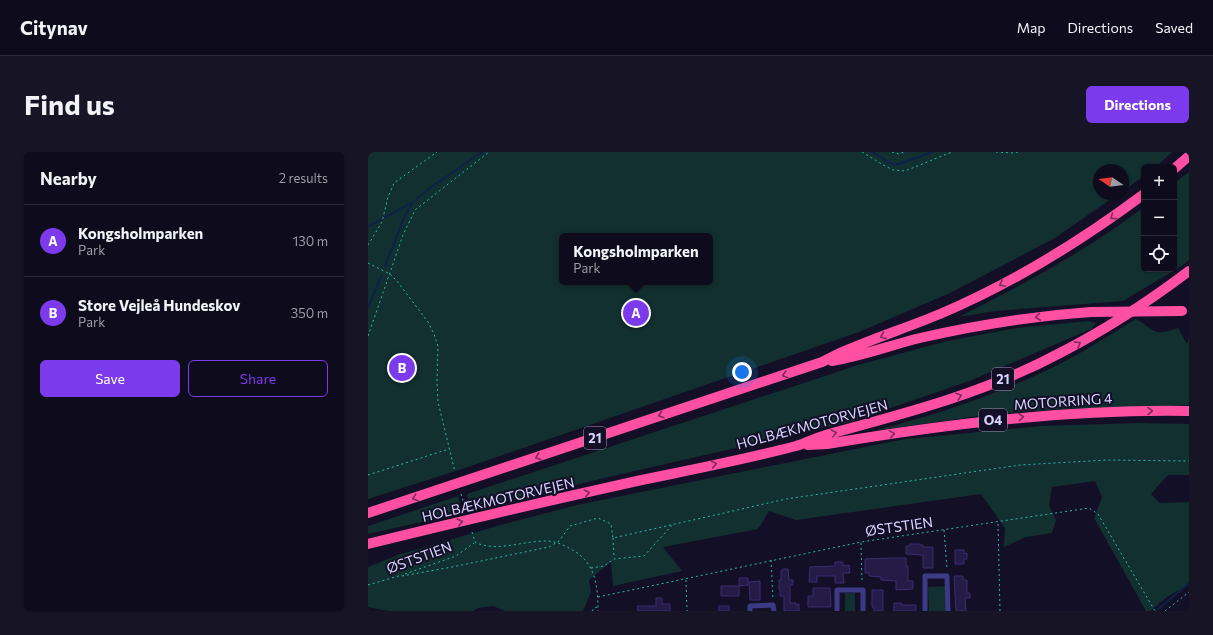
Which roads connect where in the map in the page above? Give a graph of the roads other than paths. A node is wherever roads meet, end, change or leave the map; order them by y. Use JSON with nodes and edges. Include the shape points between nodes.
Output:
{"nodes":[{"id":1,"x":1189,"y":156,"type":"edge"},
{"id":2,"x":1177,"y":166,"type":"edge"},
{"id":3,"x":1141,"y":196,"type":"edge"},
{"id":4,"x":1189,"y":271,"type":"edge"},
{"id":5,"x":1186,"y":311,"type":"edge"},
{"id":6,"x":822,"y":362,"type":"junction"},
{"id":7,"x":1189,"y":411,"type":"edge"},
{"id":8,"x":798,"y":446,"type":"junction"},
{"id":9,"x":368,"y":513,"type":"edge"},
{"id":10,"x":368,"y":544,"type":"edge"},
{"id":11,"x":773,"y":608,"type":"edge"},
{"id":12,"x":750,"y":611,"type":"edge"},
{"id":13,"x":837,"y":611,"type":"edge"},
{"id":14,"x":863,"y":611,"type":"edge"},
{"id":15,"x":925,"y":611,"type":"edge"},
{"id":16,"x":948,"y":611,"type":"edge"}],
"edges":[{"from":1,"to":2,"type":"highway"},
{"from":3,"to":6,"type":"highway","name":"HOLBÆKMOTORVEJEN","number":"21","one_way":true,"via":[[1106,222],[1025,273],[940,314],[850,348]]},
{"from":8,"to":4,"type":"highway","name":"HOLBÆKMOTORVEJEN","number":"21","one_way":true,"via":[[826,435],[960,396],[1014,375],[1104,329]]},
{"from":5,"to":6,"type":"highway","one_way":true,"bridge":true,"via":[[1091,312],[1022,319],[971,327],[920,338],[851,358]]},
{"from":6,"to":9,"type":"highway","name":"HOLBÆKMOTORVEJEN","number":"21","one_way":true},
{"from":8,"to":7,"type":"highway","name":"MOTORRING 4","number":"O4","one_way":true,"via":[[1022,417],[1120,411]]},
{"from":10,"to":8,"type":"highway","name":"HOLBÆKMOTORVEJEN","number":"21","one_way":true},
{"from":11,"to":12,"type":"street","via":[[750,606]]},
{"from":13,"to":14,"type":"street","via":[[837,590],[863,590]]},
{"from":15,"to":16,"type":"street","via":[[924,576],[947,576]]}]}
